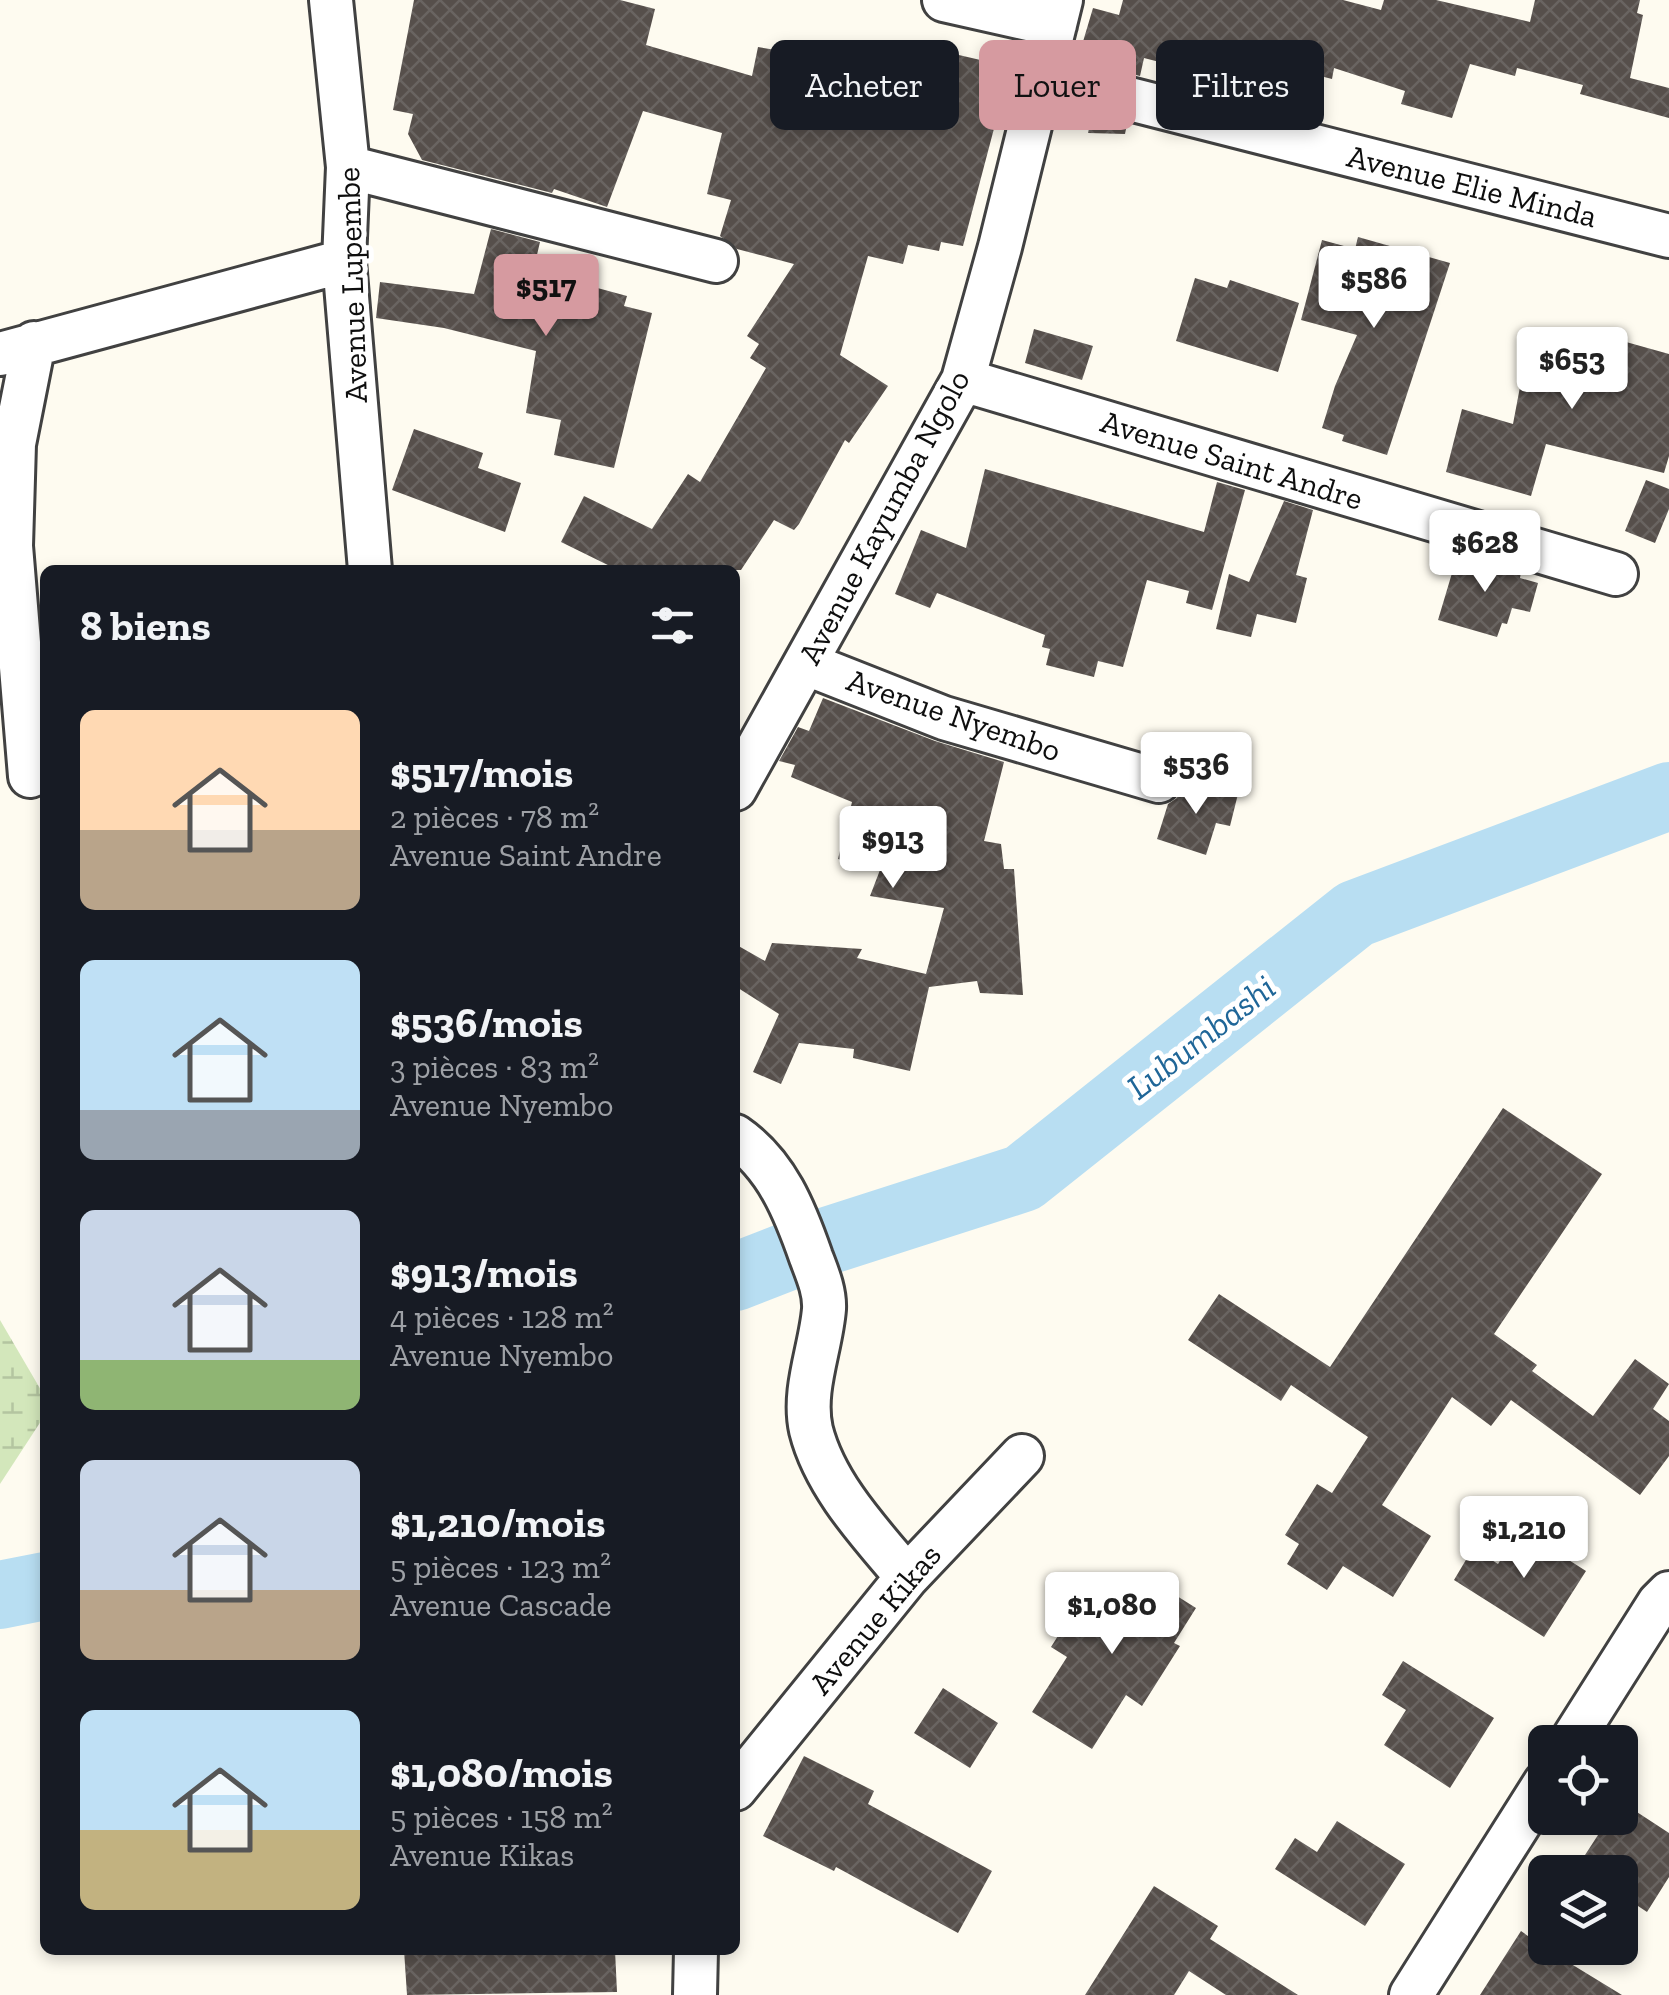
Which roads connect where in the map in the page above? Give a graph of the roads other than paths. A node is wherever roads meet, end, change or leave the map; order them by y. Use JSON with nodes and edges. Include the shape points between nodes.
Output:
{"nodes":[{"id":1,"x":331,"y":0,"type":"edge"},
{"id":2,"x":944,"y":0,"type":"edge"},
{"id":3,"x":1058,"y":12,"type":"edge"},
{"id":4,"x":1052,"y":40,"type":"edge"},
{"id":5,"x":1136,"y":101,"type":"edge"},
{"id":6,"x":1029,"y":130,"type":"edge"},
{"id":7,"x":348,"y":167,"type":"junction"},
{"id":8,"x":1669,"y":236,"type":"edge"},
{"id":9,"x":716,"y":260,"type":"dead end"},
{"id":10,"x":344,"y":261,"type":"junction"},
{"id":11,"x":17,"y":349,"type":"edge"},
{"id":12,"x":962,"y":380,"type":"junction"},
{"id":13,"x":370,"y":565,"type":"edge"},
{"id":14,"x":1616,"y":574,"type":"dead end"},
{"id":15,"x":806,"y":664,"type":"junction"},
{"id":16,"x":740,"y":781,"type":"edge"},
{"id":17,"x":1159,"y":781,"type":"dead end"},
{"id":18,"x":25,"y":782,"type":"edge"},
{"id":19,"x":740,"y":1140,"type":"edge"},
{"id":20,"x":1022,"y":1456,"type":"dead end"},
{"id":21,"x":907,"y":1577,"type":"junction"},
{"id":22,"x":1669,"y":1593,"type":"edge"},
{"id":23,"x":1581,"y":1725,"type":"edge"},
{"id":24,"x":740,"y":1782,"type":"edge"},
{"id":25,"x":1528,"y":1810,"type":"edge"},
{"id":26,"x":696,"y":1955,"type":"edge"},
{"id":27,"x":695,"y":1995,"type":"edge"},
{"id":28,"x":1412,"y":1995,"type":"edge"}],
"edges":[{"from":1,"to":7,"type":"street","name":"Avenue Lupembe"},
{"from":2,"to":3,"type":"street"},
{"from":3,"to":4,"type":"street","name":"Avenue Kayumba Ngolo"},
{"from":5,"to":8,"type":"street","name":"Avenue Elie Minda"},
{"from":6,"to":12,"type":"street","name":"Avenue Kayumba Ngolo"},
{"from":7,"to":9,"type":"street"},
{"from":7,"to":10,"type":"street","name":"Avenue Lupembe"},
{"from":10,"to":11,"type":"street"},
{"from":10,"to":13,"type":"street","name":"Avenue Lupembe"},
{"from":11,"to":18,"type":"street","via":[[11,546]]},
{"from":12,"to":14,"type":"street","name":"Avenue Saint Andre"},
{"from":12,"to":15,"type":"street","name":"Avenue Kayumba Ngolo"},
{"from":15,"to":16,"type":"street","name":"Avenue Kayumba Ngolo"},
{"from":15,"to":17,"type":"street","name":"Avenue Nyembo","via":[[944,718]]},
{"from":19,"to":21,"type":"street","via":[[765,1162],[795,1211],[822,1287],[811,1387],[816,1447],[866,1529]]},
{"from":20,"to":21,"type":"street","name":"Avenue Kikas"},
{"from":21,"to":24,"type":"street","name":"Avenue Kikas"},
{"from":22,"to":23,"type":"street"},
{"from":25,"to":28,"type":"street"},
{"from":26,"to":27,"type":"street"}]}
